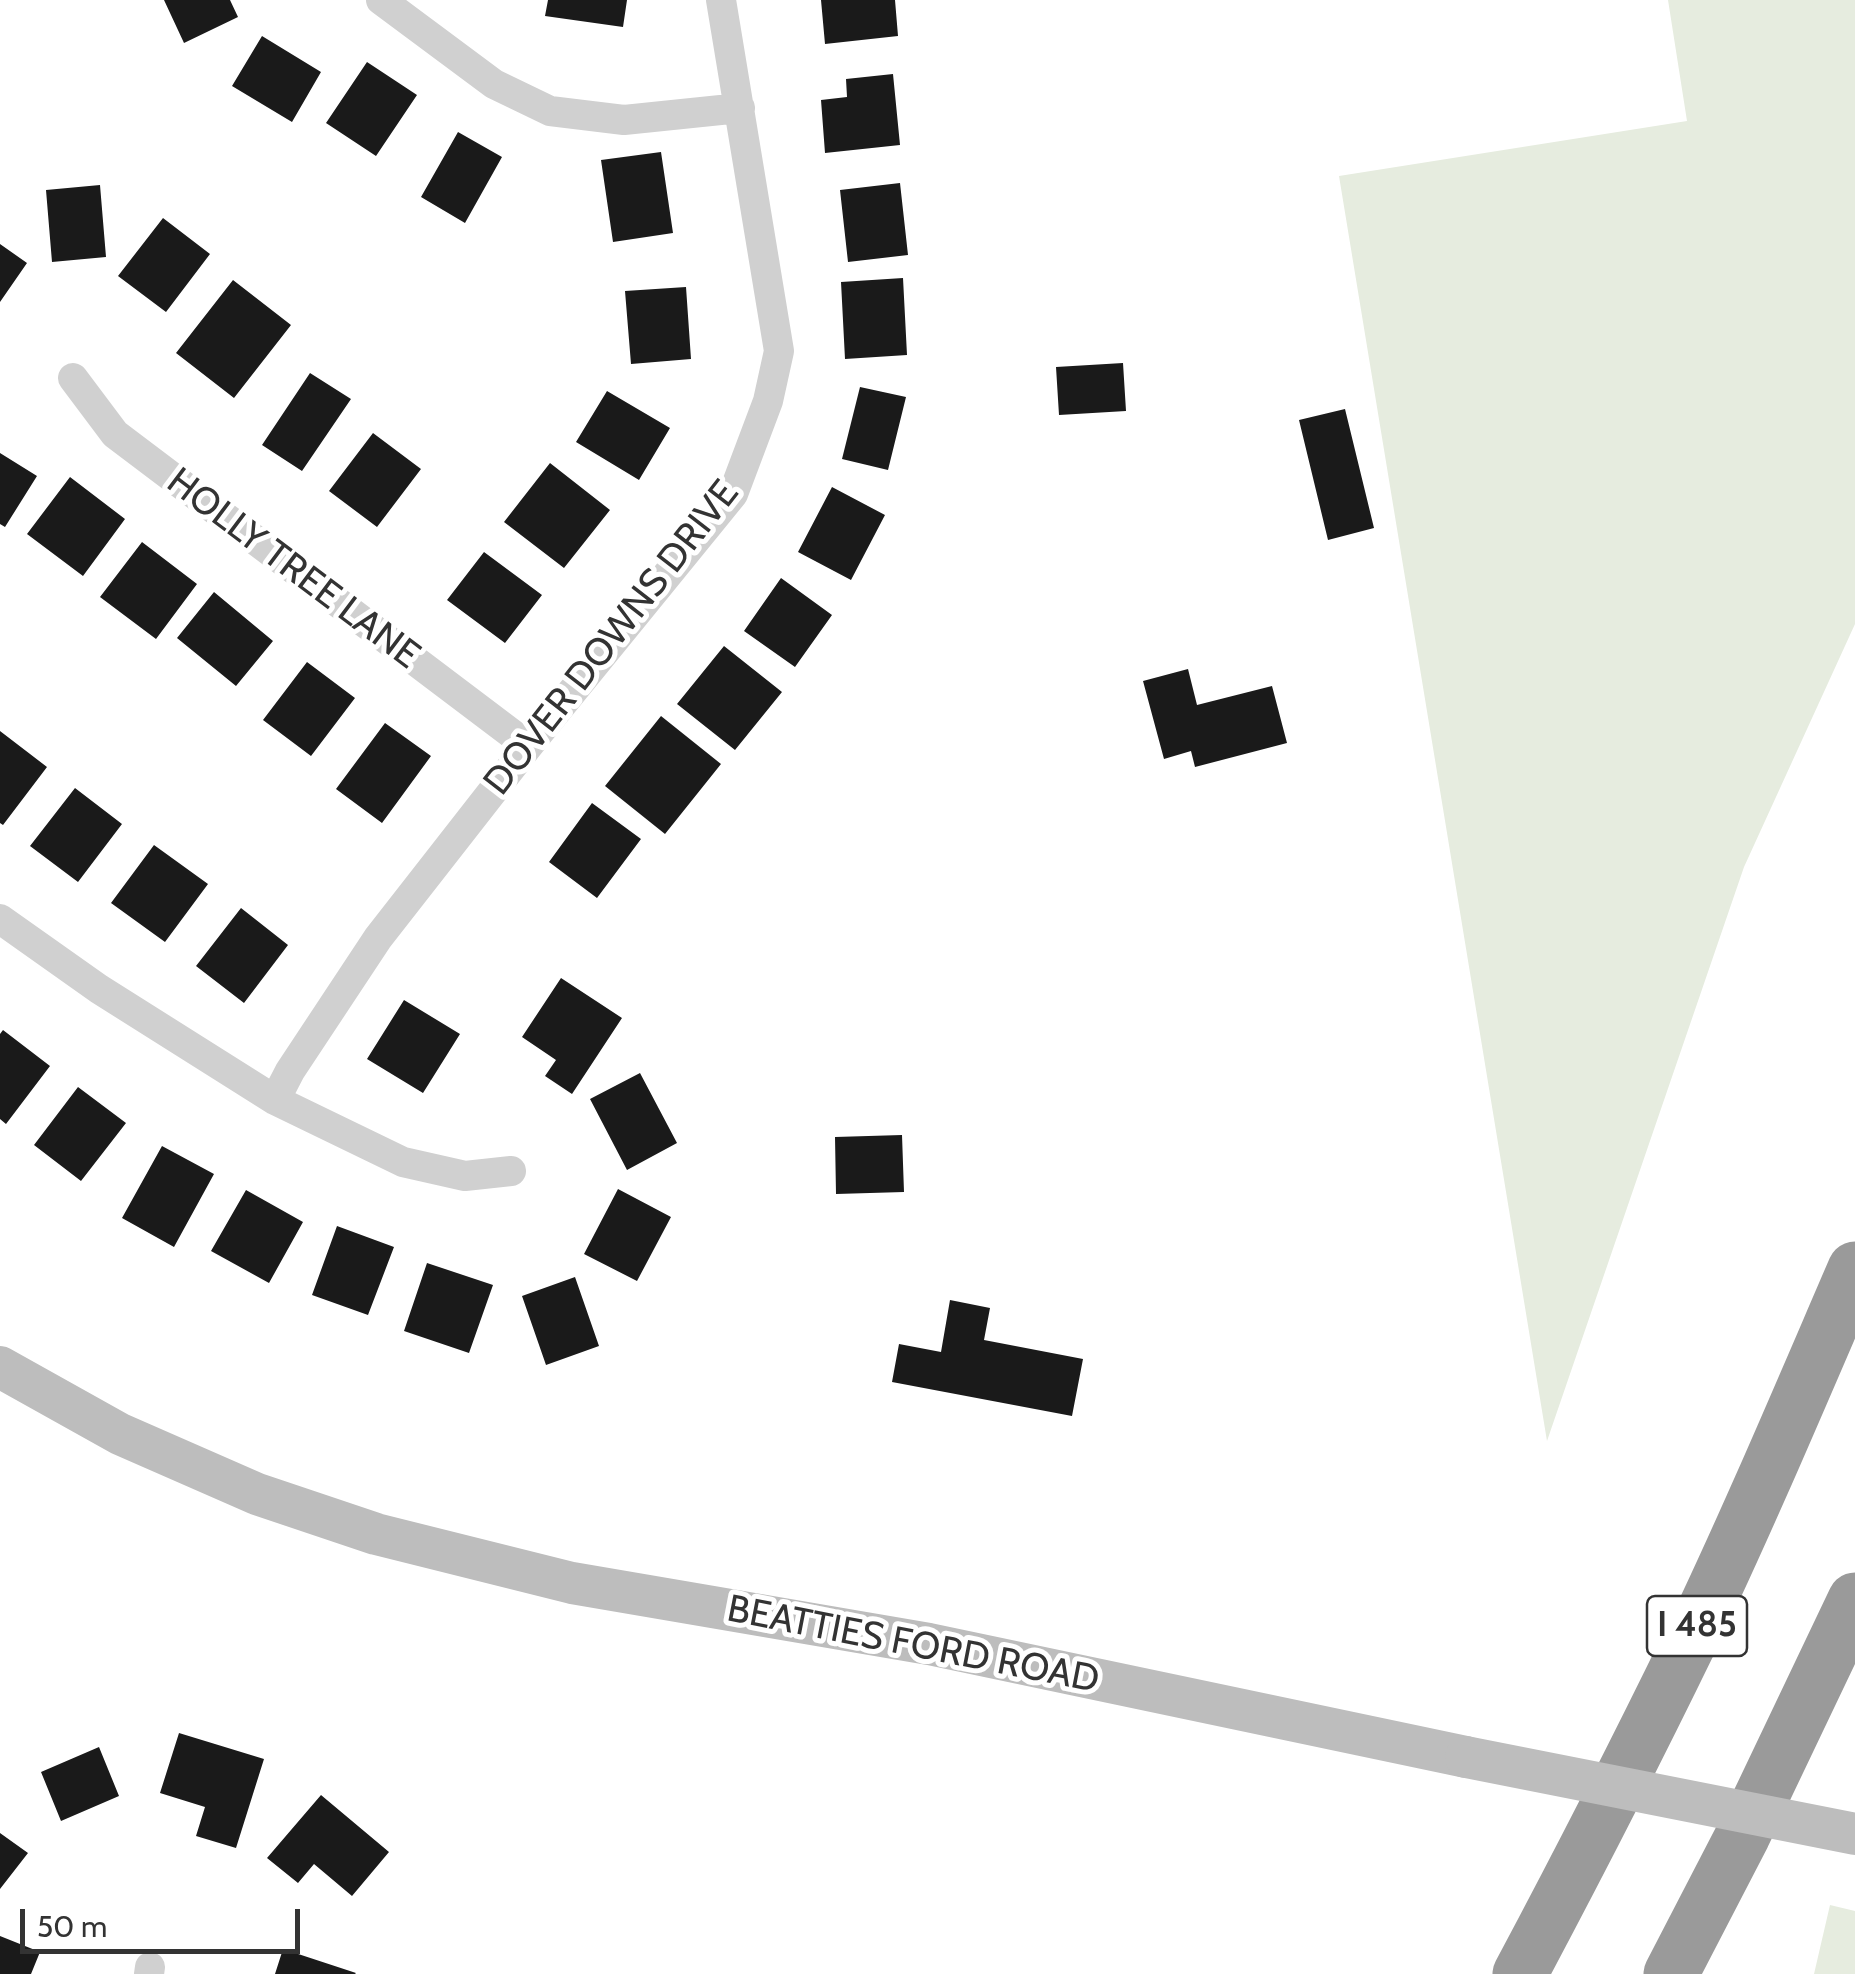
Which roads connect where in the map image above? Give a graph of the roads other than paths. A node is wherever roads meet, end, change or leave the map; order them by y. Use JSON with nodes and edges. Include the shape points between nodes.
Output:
{"nodes":[{"id":1,"x":380,"y":0,"type":"edge"},
{"id":2,"x":722,"y":0,"type":"edge"},
{"id":3,"x":740,"y":108,"type":"junction"},
{"id":4,"x":73,"y":378,"type":"dead end"},
{"id":5,"x":528,"y":746,"type":"junction"},
{"id":6,"x":0,"y":919,"type":"edge"},
{"id":7,"x":275,"y":1100,"type":"junction"},
{"id":8,"x":511,"y":1171,"type":"dead end"},
{"id":9,"x":1855,"y":1269,"type":"edge"},
{"id":10,"x":0,"y":1366,"type":"edge"},
{"id":11,"x":1855,"y":1600,"type":"edge"},
{"id":12,"x":1855,"y":1834,"type":"edge"},
{"id":13,"x":1520,"y":1974,"type":"edge"},
{"id":14,"x":1672,"y":1974,"type":"edge"}],
"edges":[{"from":1,"to":3,"type":"street","via":[[494,84],[550,111],[624,120]]},
{"from":2,"to":3,"type":"street","name":"DOVER DOWNS DRIVE"},
{"from":3,"to":5,"type":"street","name":"DOVER DOWNS DRIVE","via":[[779,351],[768,401],[733,494]]},
{"from":4,"to":5,"type":"street","name":"HOLLY TREE LANE","via":[[116,434]]},
{"from":5,"to":7,"type":"street","name":"DOVER DOWNS DRIVE","via":[[378,938]]},
{"from":6,"to":7,"type":"street"},
{"from":7,"to":8,"type":"street","via":[[403,1162],[465,1176]]},
{"from":9,"to":13,"type":"highway","number":"I 485","via":[[1689,1642]]},
{"from":10,"to":12,"type":"main road","name":"BEATTIES FORD ROAD","bridge":true,"via":[[120,1434],[256,1494],[376,1534],[572,1583],[930,1644]]},
{"from":11,"to":14,"type":"highway"}]}
